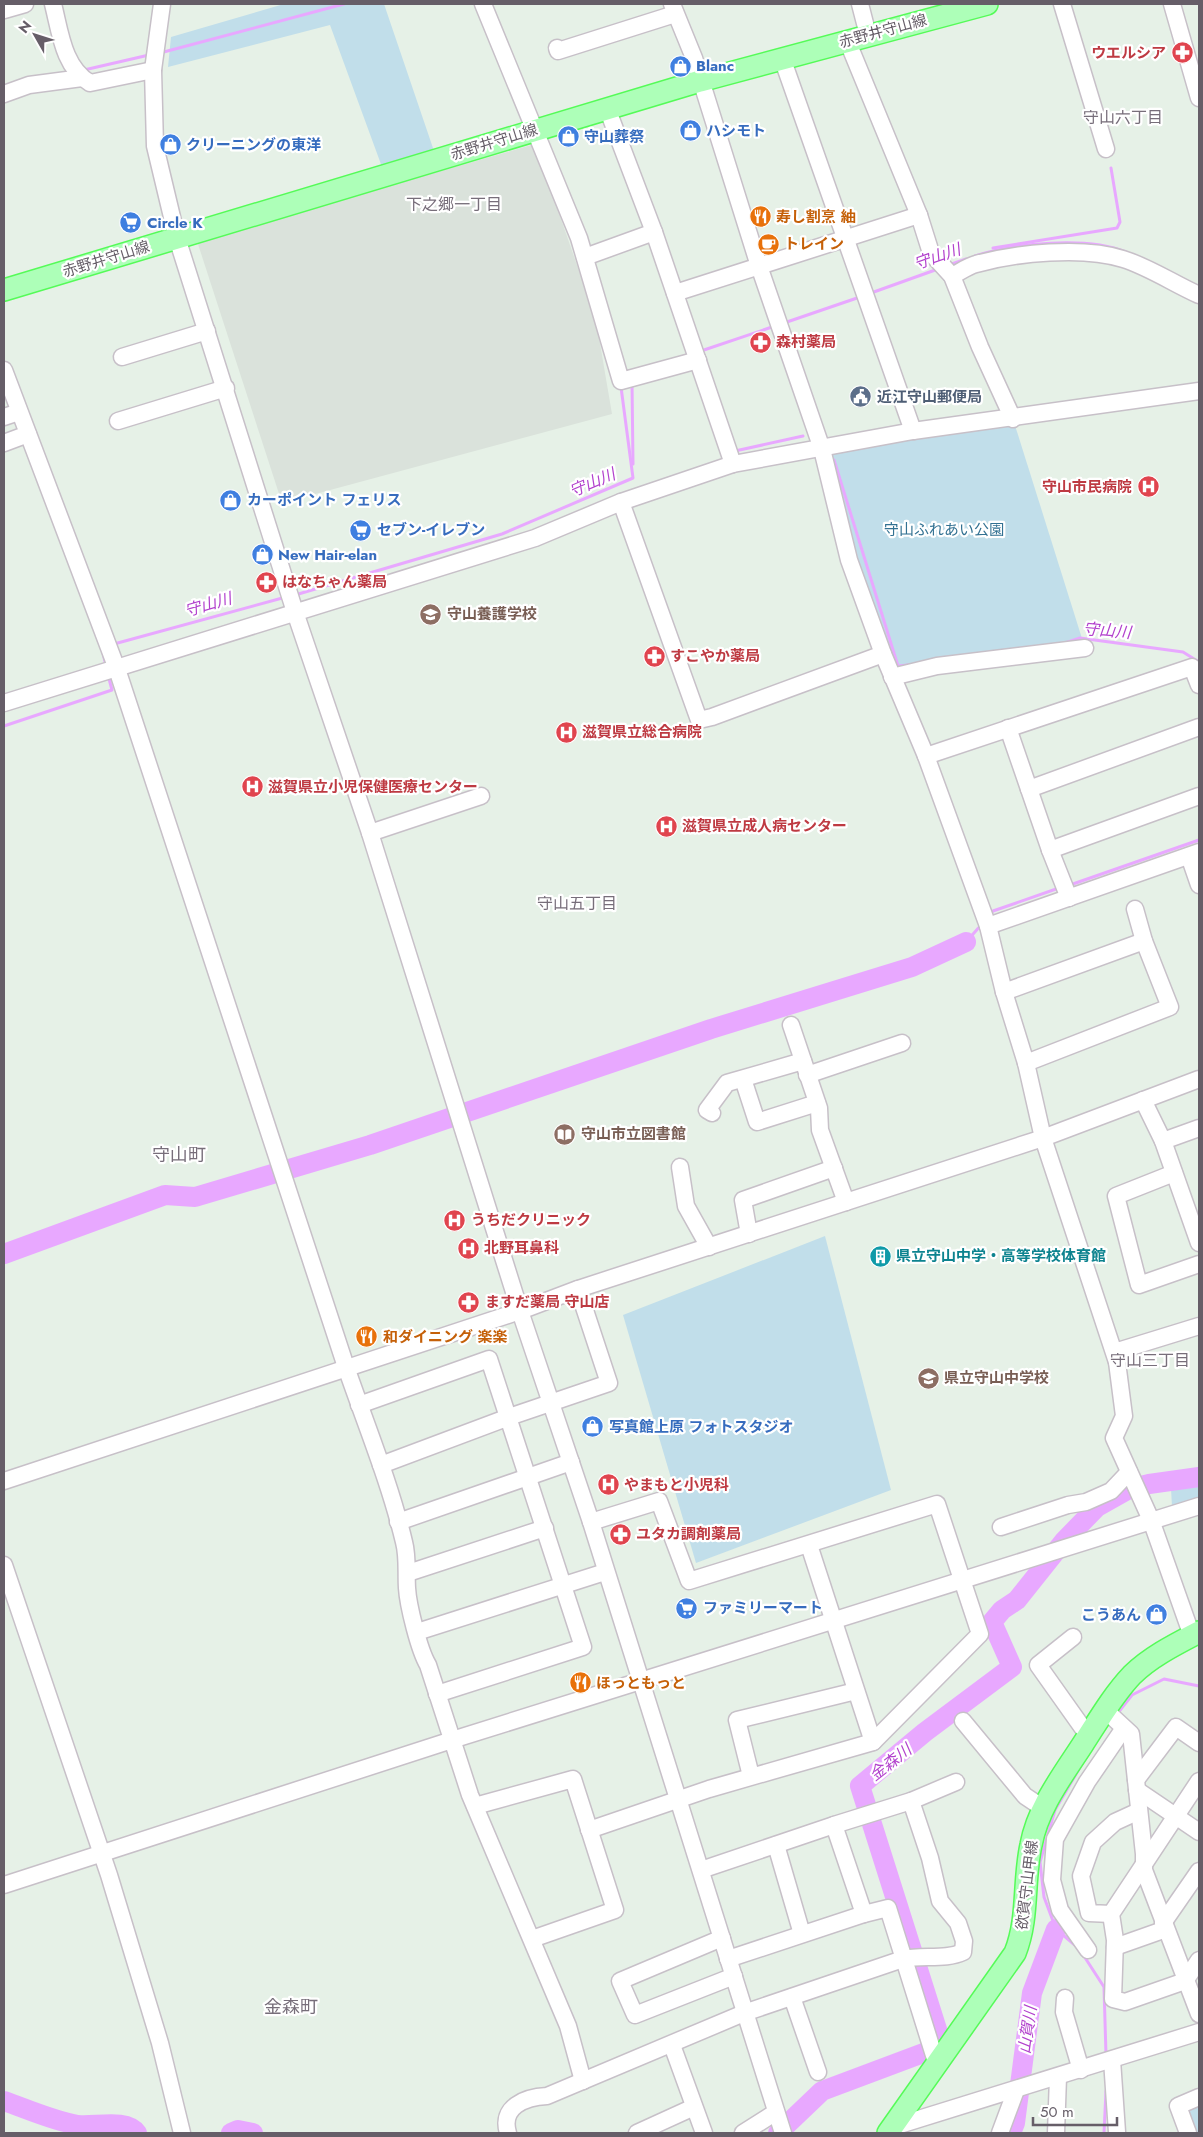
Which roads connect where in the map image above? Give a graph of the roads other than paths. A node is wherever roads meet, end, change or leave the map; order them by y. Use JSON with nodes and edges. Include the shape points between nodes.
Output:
{"nodes":[{"id":1,"x":26,"y":4,"type":"edge"},
{"id":2,"x":53,"y":4,"type":"edge"},
{"id":3,"x":162,"y":4,"type":"edge"},
{"id":4,"x":483,"y":4,"type":"edge"},
{"id":5,"x":860,"y":4,"type":"edge"},
{"id":6,"x":987,"y":4,"type":"edge"},
{"id":7,"x":1062,"y":4,"type":"edge"},
{"id":8,"x":1172,"y":4,"type":"edge"},
{"id":9,"x":674,"y":9,"type":"edge"},
{"id":10,"x":4,"y":10,"type":"edge"},
{"id":11,"x":868,"y":35,"type":"junction"},
{"id":12,"x":847,"y":40,"type":"junction"},
{"id":13,"x":557,"y":48,"type":"dead end"},
{"id":14,"x":782,"y":58,"type":"junction"},
{"id":15,"x":153,"y":70,"type":"junction"},
{"id":16,"x":79,"y":74,"type":"junction"},
{"id":17,"x":700,"y":81,"type":"junction"},
{"id":18,"x":4,"y":94,"type":"edge"},
{"id":19,"x":1199,"y":98,"type":"edge"},
{"id":20,"x":607,"y":108,"type":"junction"},
{"id":21,"x":534,"y":130,"type":"junction"},
{"id":22,"x":1106,"y":149,"type":"dead end"},
{"id":23,"x":919,"y":215,"type":"junction"},
{"id":24,"x":654,"y":232,"type":"junction"},
{"id":25,"x":177,"y":238,"type":"junction"},
{"id":26,"x":844,"y":240,"type":"junction"},
{"id":27,"x":585,"y":257,"type":"junction"},
{"id":28,"x":759,"y":266,"type":"junction"},
{"id":29,"x":952,"y":276,"type":"junction"},
{"id":30,"x":4,"y":290,"type":"edge"},
{"id":31,"x":675,"y":293,"type":"junction"},
{"id":32,"x":1199,"y":295,"type":"edge"},
{"id":33,"x":207,"y":330,"type":"junction"},
{"id":34,"x":122,"y":357,"type":"dead end"},
{"id":35,"x":698,"y":360,"type":"junction"},
{"id":36,"x":5,"y":378,"type":"edge"},
{"id":37,"x":226,"y":388,"type":"junction"},
{"id":38,"x":1199,"y":391,"type":"edge"},
{"id":39,"x":20,"y":412,"type":"junction"},
{"id":40,"x":4,"y":417,"type":"edge"},
{"id":41,"x":1013,"y":418,"type":"junction"},
{"id":42,"x":118,"y":421,"type":"dead end"},
{"id":43,"x":913,"y":431,"type":"junction"},
{"id":44,"x":28,"y":434,"type":"junction"},
{"id":45,"x":4,"y":443,"type":"edge"},
{"id":46,"x":822,"y":449,"type":"junction"},
{"id":47,"x":733,"y":464,"type":"junction"},
{"id":48,"x":620,"y":502,"type":"junction"},
{"id":49,"x":295,"y":612,"type":"junction"},
{"id":50,"x":1085,"y":648,"type":"dead end"},
{"id":51,"x":883,"y":654,"type":"junction"},
{"id":52,"x":117,"y":669,"type":"junction"},
{"id":53,"x":892,"y":677,"type":"junction"},
{"id":54,"x":1199,"y":685,"type":"edge"},
{"id":55,"x":4,"y":703,"type":"edge"},
{"id":56,"x":1199,"y":727,"type":"edge"},
{"id":57,"x":1008,"y":728,"type":"junction"},
{"id":58,"x":926,"y":756,"type":"junction"},
{"id":59,"x":1029,"y":789,"type":"junction"},
{"id":60,"x":481,"y":796,"type":"dead end"},
{"id":61,"x":1199,"y":796,"type":"edge"},
{"id":62,"x":370,"y":833,"type":"junction"},
{"id":63,"x":1050,"y":850,"type":"junction"},
{"id":64,"x":1194,"y":854,"type":"edge"},
{"id":65,"x":1199,"y":885,"type":"edge"},
{"id":66,"x":1069,"y":898,"type":"junction"},
{"id":67,"x":1135,"y":909,"type":"dead end"},
{"id":68,"x":988,"y":926,"type":"junction"},
{"id":69,"x":1144,"y":941,"type":"junction"},
{"id":70,"x":1004,"y":992,"type":"junction"},
{"id":71,"x":791,"y":1025,"type":"dead end"},
{"id":72,"x":902,"y":1043,"type":"dead end"},
{"id":73,"x":1026,"y":1063,"type":"junction"},
{"id":74,"x":805,"y":1068,"type":"junction"},
{"id":75,"x":743,"y":1079,"type":"junction"},
{"id":76,"x":1199,"y":1079,"type":"edge"},
{"id":77,"x":1143,"y":1100,"type":"junction"},
{"id":78,"x":817,"y":1103,"type":"junction"},
{"id":79,"x":712,"y":1113,"type":"dead end"},
{"id":80,"x":1199,"y":1128,"type":"edge"},
{"id":81,"x":1043,"y":1138,"type":"junction"},
{"id":82,"x":1162,"y":1141,"type":"junction"},
{"id":83,"x":680,"y":1167,"type":"dead end"},
{"id":84,"x":834,"y":1168,"type":"junction"},
{"id":85,"x":1174,"y":1173,"type":"junction"},
{"id":86,"x":846,"y":1202,"type":"junction"},
{"id":87,"x":1193,"y":1202,"type":"edge"},
{"id":88,"x":749,"y":1234,"type":"junction"},
{"id":89,"x":1199,"y":1243,"type":"edge"},
{"id":90,"x":709,"y":1247,"type":"junction"},
{"id":91,"x":1199,"y":1264,"type":"edge"},
{"id":92,"x":578,"y":1289,"type":"junction"},
{"id":93,"x":520,"y":1311,"type":"junction"},
{"id":94,"x":1199,"y":1326,"type":"edge"},
{"id":95,"x":1116,"y":1362,"type":"junction"},
{"id":96,"x":346,"y":1368,"type":"junction"},
{"id":97,"x":551,"y":1403,"type":"junction"},
{"id":98,"x":359,"y":1405,"type":"junction"},
{"id":99,"x":509,"y":1417,"type":"junction"},
{"id":100,"x":572,"y":1462,"type":"junction"},
{"id":101,"x":381,"y":1465,"type":"junction"},
{"id":102,"x":1129,"y":1472,"type":"junction"},
{"id":103,"x":528,"y":1477,"type":"junction"},
{"id":104,"x":4,"y":1481,"type":"edge"},
{"id":105,"x":1199,"y":1506,"type":"edge"},
{"id":106,"x":1151,"y":1520,"type":"junction"},
{"id":107,"x":398,"y":1522,"type":"junction"},
{"id":108,"x":591,"y":1522,"type":"junction"},
{"id":109,"x":1001,"y":1527,"type":"dead end"},
{"id":110,"x":545,"y":1528,"type":"junction"},
{"id":111,"x":809,"y":1546,"type":"junction"},
{"id":112,"x":4,"y":1565,"type":"edge"},
{"id":113,"x":605,"y":1572,"type":"junction"},
{"id":114,"x":408,"y":1573,"type":"junction"},
{"id":115,"x":962,"y":1580,"type":"junction"},
{"id":116,"x":563,"y":1584,"type":"junction"},
{"id":117,"x":832,"y":1621,"type":"junction"},
{"id":118,"x":417,"y":1632,"type":"junction"},
{"id":119,"x":1195,"y":1634,"type":"edge"},
{"id":120,"x":1073,"y":1637,"type":"dead end"},
{"id":121,"x":640,"y":1682,"type":"junction"},
{"id":122,"x":856,"y":1690,"type":"junction"},
{"id":123,"x":437,"y":1694,"type":"junction"},
{"id":124,"x":1105,"y":1710,"type":"junction"},
{"id":125,"x":963,"y":1721,"type":"dead end"},
{"id":126,"x":1124,"y":1728,"type":"junction"},
{"id":127,"x":1090,"y":1733,"type":"junction"},
{"id":128,"x":452,"y":1740,"type":"junction"},
{"id":129,"x":873,"y":1742,"type":"junction"},
{"id":130,"x":1199,"y":1743,"type":"edge"},
{"id":131,"x":751,"y":1776,"type":"junction"},
{"id":132,"x":1199,"y":1781,"type":"edge"},
{"id":133,"x":956,"y":1782,"type":"dead end"},
{"id":134,"x":1136,"y":1785,"type":"junction"},
{"id":135,"x":678,"y":1800,"type":"junction"},
{"id":136,"x":912,"y":1801,"type":"junction"},
{"id":137,"x":475,"y":1806,"type":"junction"},
{"id":138,"x":1043,"y":1808,"type":"junction"},
{"id":139,"x":1139,"y":1811,"type":"junction"},
{"id":140,"x":1175,"y":1818,"type":"junction"},
{"id":141,"x":834,"y":1825,"type":"junction"},
{"id":142,"x":589,"y":1830,"type":"junction"},
{"id":143,"x":1199,"y":1832,"type":"edge"},
{"id":144,"x":776,"y":1844,"type":"junction"},
{"id":145,"x":102,"y":1856,"type":"junction"},
{"id":146,"x":1144,"y":1867,"type":"junction"},
{"id":147,"x":700,"y":1870,"type":"junction"},
{"id":148,"x":1199,"y":1871,"type":"edge"},
{"id":149,"x":4,"y":1885,"type":"edge"},
{"id":150,"x":864,"y":1914,"type":"junction"},
{"id":151,"x":1111,"y":1914,"type":"junction"},
{"id":152,"x":1165,"y":1926,"type":"junction"},
{"id":153,"x":802,"y":1934,"type":"junction"},
{"id":154,"x":722,"y":1938,"type":"junction"},
{"id":155,"x":532,"y":1939,"type":"junction"},
{"id":156,"x":1115,"y":1947,"type":"junction"},
{"id":157,"x":1088,"y":1950,"type":"dead end"},
{"id":158,"x":728,"y":1959,"type":"junction"},
{"id":159,"x":903,"y":1959,"type":"junction"},
{"id":160,"x":1199,"y":1960,"type":"edge"},
{"id":161,"x":734,"y":1976,"type":"junction"},
{"id":162,"x":1186,"y":1981,"type":"junction"},
{"id":163,"x":792,"y":1997,"type":"junction"},
{"id":164,"x":1065,"y":1998,"type":"dead end"},
{"id":165,"x":744,"y":2013,"type":"junction"},
{"id":166,"x":1199,"y":2014,"type":"edge"},
{"id":167,"x":1199,"y":2032,"type":"edge"},
{"id":168,"x":672,"y":2045,"type":"junction"},
{"id":169,"x":1112,"y":2060,"type":"junction"},
{"id":170,"x":937,"y":2065,"type":"junction"},
{"id":171,"x":1081,"y":2070,"type":"junction"},
{"id":172,"x":818,"y":2072,"type":"dead end"},
{"id":173,"x":1058,"y":2077,"type":"junction"},
{"id":174,"x":583,"y":2081,"type":"junction"},
{"id":175,"x":1016,"y":2090,"type":"junction"},
{"id":176,"x":1199,"y":2097,"type":"edge"},
{"id":177,"x":694,"y":2107,"type":"junction"},
{"id":178,"x":776,"y":2112,"type":"junction"},
{"id":179,"x":891,"y":2130,"type":"edge"},
{"id":180,"x":1116,"y":2132,"type":"edge"},
{"id":181,"x":182,"y":2133,"type":"edge"},
{"id":182,"x":508,"y":2133,"type":"edge"},
{"id":183,"x":637,"y":2133,"type":"edge"},
{"id":184,"x":704,"y":2133,"type":"edge"},
{"id":185,"x":743,"y":2133,"type":"edge"},
{"id":186,"x":783,"y":2133,"type":"edge"},
{"id":187,"x":1000,"y":2133,"type":"edge"},
{"id":188,"x":1056,"y":2133,"type":"edge"},
{"id":189,"x":1188,"y":2133,"type":"edge"}],
"edges":[{"from":1,"to":10,"type":"street"},
{"from":2,"to":16,"type":"street","via":[[65,52]]},
{"from":3,"to":15,"type":"street"},
{"from":4,"to":21,"type":"street"},
{"from":5,"to":11,"type":"street"},
{"from":6,"to":11,"type":"main road","name":"赤野井守山線"},
{"from":7,"to":22,"type":"street"},
{"from":8,"to":19,"type":"street"},
{"from":9,"to":13,"type":"street","via":[[558,51]]},
{"from":9,"to":17,"type":"street"},
{"from":11,"to":12,"type":"main road","name":"赤野井守山線"},
{"from":12,"to":14,"type":"main road","name":"赤野井守山線"},
{"from":12,"to":23,"type":"street"},
{"from":14,"to":17,"type":"main road","name":"赤野井守山線"},
{"from":14,"to":26,"type":"street"},
{"from":15,"to":16,"type":"street","via":[[90,83]]},
{"from":15,"to":25,"type":"street","via":[[155,146]]},
{"from":16,"to":18,"type":"street"},
{"from":17,"to":20,"type":"main road","name":"赤野井守山線"},
{"from":17,"to":28,"type":"street"},
{"from":20,"to":21,"type":"main road","name":"赤野井守山線"},
{"from":20,"to":24,"type":"street"},
{"from":21,"to":25,"type":"main road","name":"赤野井守山線"},
{"from":21,"to":27,"type":"street"},
{"from":23,"to":26,"type":"street"},
{"from":23,"to":29,"type":"street","via":[[931,254]]},
{"from":24,"to":27,"type":"street"},
{"from":24,"to":31,"type":"street"},
{"from":25,"to":30,"type":"main road","name":"赤野井守山線"},
{"from":25,"to":33,"type":"street"},
{"from":26,"to":28,"type":"street"},
{"from":26,"to":43,"type":"street"},
{"from":27,"to":35,"type":"street","via":[[621,380]]},
{"from":28,"to":31,"type":"street"},
{"from":28,"to":46,"type":"street"},
{"from":29,"to":32,"type":"street","via":[[974,264],[1002,258],[1090,253],[1123,259]]},
{"from":29,"to":41,"type":"street"},
{"from":31,"to":35,"type":"street"},
{"from":33,"to":34,"type":"street"},
{"from":33,"to":37,"type":"street"},
{"from":35,"to":47,"type":"street"},
{"from":36,"to":39,"type":"street"},
{"from":37,"to":42,"type":"street"},
{"from":37,"to":49,"type":"street"},
{"from":38,"to":41,"type":"street"},
{"from":39,"to":40,"type":"street"},
{"from":39,"to":44,"type":"street"},
{"from":41,"to":43,"type":"street"},
{"from":43,"to":46,"type":"street"},
{"from":44,"to":45,"type":"street"},
{"from":44,"to":52,"type":"street"},
{"from":46,"to":47,"type":"street"},
{"from":46,"to":51,"type":"street","via":[[849,560]]},
{"from":47,"to":48,"type":"street"},
{"from":48,"to":49,"type":"street","via":[[536,538]]},
{"from":48,"to":51,"type":"street","via":[[699,720]]},
{"from":49,"to":52,"type":"street"},
{"from":49,"to":62,"type":"street"},
{"from":50,"to":53,"type":"street","via":[[937,666]]},
{"from":51,"to":53,"type":"street"},
{"from":52,"to":55,"type":"street"},
{"from":52,"to":96,"type":"street"},
{"from":53,"to":58,"type":"street"},
{"from":54,"to":57,"type":"street","via":[[1192,667]]},
{"from":56,"to":59,"type":"street"},
{"from":57,"to":58,"type":"street"},
{"from":57,"to":59,"type":"street"},
{"from":58,"to":68,"type":"street"},
{"from":59,"to":63,"type":"street"},
{"from":60,"to":62,"type":"street"},
{"from":61,"to":63,"type":"street"},
{"from":62,"to":93,"type":"street"},
{"from":63,"to":66,"type":"street"},
{"from":64,"to":65,"type":"street"},
{"from":64,"to":66,"type":"street"},
{"from":66,"to":68,"type":"street"},
{"from":67,"to":69,"type":"street"},
{"from":68,"to":70,"type":"street"},
{"from":69,"to":70,"type":"street"},
{"from":69,"to":73,"type":"street","via":[[1170,1007]]},
{"from":70,"to":73,"type":"street"},
{"from":71,"to":74,"type":"street"},
{"from":72,"to":74,"type":"street"},
{"from":73,"to":81,"type":"street"},
{"from":74,"to":75,"type":"street"},
{"from":74,"to":78,"type":"street"},
{"from":75,"to":78,"type":"street","via":[[757,1122]]},
{"from":75,"to":79,"type":"street","via":[[727,1083],[707,1110]]},
{"from":76,"to":77,"type":"street"},
{"from":77,"to":81,"type":"street"},
{"from":77,"to":82,"type":"street"},
{"from":78,"to":84,"type":"street","via":[[820,1130]]},
{"from":80,"to":82,"type":"street"},
{"from":81,"to":86,"type":"street"},
{"from":81,"to":95,"type":"street"},
{"from":82,"to":85,"type":"street"},
{"from":83,"to":90,"type":"street","via":[[686,1206]]},
{"from":84,"to":86,"type":"street"},
{"from":84,"to":88,"type":"street","via":[[743,1200]]},
{"from":85,"to":87,"type":"street"},
{"from":85,"to":91,"type":"street","via":[[1116,1196],[1139,1285]]},
{"from":86,"to":88,"type":"street"},
{"from":87,"to":89,"type":"street"},
{"from":88,"to":90,"type":"street"},
{"from":90,"to":92,"type":"street"},
{"from":92,"to":93,"type":"street"},
{"from":92,"to":97,"type":"street","via":[[609,1383]]},
{"from":93,"to":96,"type":"street"},
{"from":93,"to":97,"type":"street"},
{"from":94,"to":95,"type":"street","via":[[1121,1350]]},
{"from":95,"to":102,"type":"street","via":[[1124,1416],[1114,1438]]},
{"from":96,"to":98,"type":"street"},
{"from":96,"to":104,"type":"street"},
{"from":97,"to":99,"type":"street"},
{"from":97,"to":100,"type":"street"},
{"from":98,"to":99,"type":"street","via":[[489,1359]]},
{"from":98,"to":101,"type":"street"},
{"from":99,"to":101,"type":"street"},
{"from":99,"to":103,"type":"street"},
{"from":100,"to":103,"type":"street"},
{"from":100,"to":108,"type":"street"},
{"from":101,"to":107,"type":"street"},
{"from":102,"to":106,"type":"street"},
{"from":102,"to":109,"type":"street","via":[[1111,1491]]},
{"from":103,"to":107,"type":"street"},
{"from":103,"to":110,"type":"street"},
{"from":105,"to":106,"type":"street"},
{"from":106,"to":115,"type":"street"},
{"from":106,"to":119,"type":"street"},
{"from":107,"to":114,"type":"street"},
{"from":108,"to":111,"type":"street","via":[[659,1501],[689,1582]]},
{"from":108,"to":113,"type":"street"},
{"from":110,"to":114,"type":"street"},
{"from":110,"to":116,"type":"street"},
{"from":111,"to":115,"type":"street","via":[[937,1504]]},
{"from":111,"to":117,"type":"street"},
{"from":112,"to":145,"type":"street"},
{"from":113,"to":116,"type":"street"},
{"from":113,"to":121,"type":"street"},
{"from":114,"to":118,"type":"street","via":[[407,1589]]},
{"from":115,"to":117,"type":"street"},
{"from":115,"to":129,"type":"street","via":[[980,1634]]},
{"from":116,"to":118,"type":"street"},
{"from":116,"to":123,"type":"street","via":[[583,1647]]},
{"from":117,"to":121,"type":"street"},
{"from":117,"to":122,"type":"street"},
{"from":118,"to":123,"type":"street"},
{"from":119,"to":124,"type":"main road","name":"欲賀守山甲線","via":[[1143,1665]]},
{"from":120,"to":127,"type":"street","via":[[1038,1665],[1082,1727]]},
{"from":121,"to":128,"type":"street"},
{"from":121,"to":135,"type":"street"},
{"from":122,"to":129,"type":"street"},
{"from":122,"to":131,"type":"street","via":[[737,1720]]},
{"from":123,"to":128,"type":"street"},
{"from":124,"to":126,"type":"street"},
{"from":124,"to":127,"type":"main road","name":"欲賀守山甲線"},
{"from":125,"to":138,"type":"street","via":[[1025,1796]]},
{"from":126,"to":134,"type":"street","via":[[1131,1734]]},
{"from":126,"to":157,"type":"street","via":[[1087,1782],[1055,1840],[1052,1880],[1060,1910]]},
{"from":127,"to":138,"type":"main road","name":"欲賀守山甲線"},
{"from":128,"to":137,"type":"street"},
{"from":128,"to":145,"type":"street"},
{"from":129,"to":131,"type":"street"},
{"from":130,"to":134,"type":"street","via":[[1176,1727]]},
{"from":131,"to":135,"type":"street"},
{"from":132,"to":140,"type":"street"},
{"from":133,"to":136,"type":"street"},
{"from":134,"to":139,"type":"street"},
{"from":134,"to":140,"type":"street"},
{"from":135,"to":142,"type":"street"},
{"from":135,"to":147,"type":"street"},
{"from":136,"to":141,"type":"street"},
{"from":136,"to":159,"type":"street","via":[[940,1901],[958,1923],[964,1941],[963,1952],[954,1956]]},
{"from":137,"to":142,"type":"street","via":[[573,1779]]},
{"from":137,"to":155,"type":"street"},
{"from":138,"to":170,"type":"main road","name":"欲賀守山甲線","via":[[1031,1844],[1024,1925],[1015,1954]]},
{"from":139,"to":146,"type":"street"},
{"from":139,"to":151,"type":"street","via":[[1115,1822],[1093,1842],[1081,1876],[1090,1913]]},
{"from":140,"to":143,"type":"street"},
{"from":140,"to":146,"type":"street"},
{"from":141,"to":144,"type":"street"},
{"from":141,"to":150,"type":"street"},
{"from":142,"to":155,"type":"street","via":[[615,1910]]},
{"from":144,"to":147,"type":"street"},
{"from":144,"to":153,"type":"street"},
{"from":145,"to":149,"type":"street"},
{"from":145,"to":181,"type":"street","via":[[160,2043]]},
{"from":146,"to":151,"type":"street"},
{"from":146,"to":152,"type":"street"},
{"from":147,"to":154,"type":"street"},
{"from":148,"to":152,"type":"street"},
{"from":150,"to":153,"type":"street"},
{"from":150,"to":159,"type":"street","via":[[888,1908]]},
{"from":151,"to":156,"type":"street"},
{"from":152,"to":156,"type":"street"},
{"from":152,"to":162,"type":"street"},
{"from":153,"to":158,"type":"street"},
{"from":154,"to":158,"type":"street"},
{"from":154,"to":161,"type":"street","via":[[620,1982],[635,2015]]},
{"from":155,"to":174,"type":"street","via":[[568,2026]]},
{"from":156,"to":162,"type":"street","via":[[1113,2000],[1124,2002]]},
{"from":158,"to":161,"type":"street"},
{"from":159,"to":163,"type":"street"},
{"from":159,"to":170,"type":"street"},
{"from":160,"to":162,"type":"street"},
{"from":161,"to":165,"type":"street"},
{"from":162,"to":166,"type":"street"},
{"from":163,"to":165,"type":"street"},
{"from":163,"to":172,"type":"street"},
{"from":164,"to":171,"type":"street","via":[[1064,2012]]},
{"from":165,"to":168,"type":"street"},
{"from":165,"to":178,"type":"street"},
{"from":167,"to":169,"type":"street"},
{"from":168,"to":174,"type":"street"},
{"from":168,"to":177,"type":"street"},
{"from":169,"to":171,"type":"street"},
{"from":169,"to":180,"type":"street"},
{"from":170,"to":179,"type":"main road","name":"欲賀守山甲線"},
{"from":171,"to":173,"type":"street"},
{"from":173,"to":175,"type":"street"},
{"from":173,"to":188,"type":"street"},
{"from":174,"to":182,"type":"street","via":[[547,2096],[522,2101],[506,2117]]},
{"from":175,"to":179,"type":"street"},
{"from":175,"to":187,"type":"street"},
{"from":176,"to":189,"type":"street","via":[[1178,2106]]},
{"from":177,"to":183,"type":"street"},
{"from":177,"to":184,"type":"street"},
{"from":178,"to":185,"type":"street"},
{"from":178,"to":186,"type":"street"}]}
